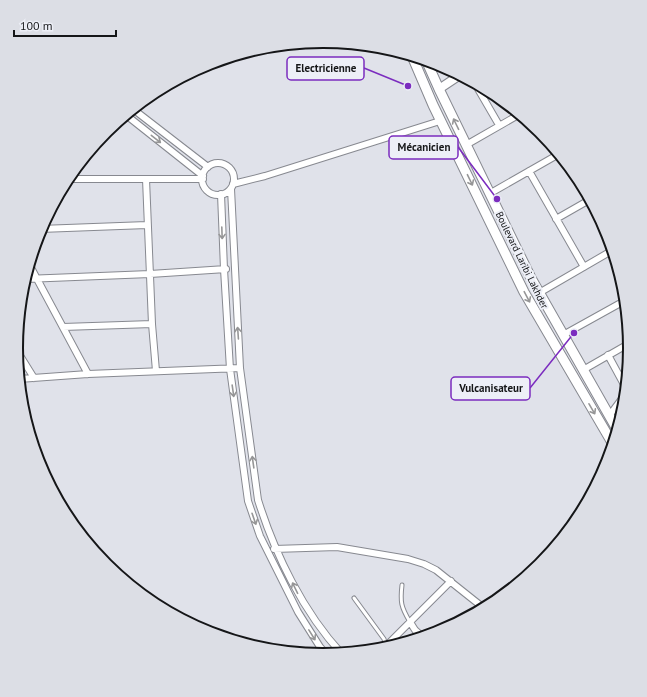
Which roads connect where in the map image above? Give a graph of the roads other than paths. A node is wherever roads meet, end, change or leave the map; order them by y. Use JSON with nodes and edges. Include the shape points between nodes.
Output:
{"nodes":[{"id":1,"x":415,"y":62,"type":"edge"},
{"id":2,"x":429,"y":68,"type":"edge"},
{"id":3,"x":455,"y":78,"type":"edge"},
{"id":4,"x":439,"y":89,"type":"junction"},
{"id":5,"x":480,"y":92,"type":"edge"},
{"id":6,"x":428,"y":95,"type":"junction"},
{"id":7,"x":138,"y":113,"type":"edge"},
{"id":8,"x":514,"y":117,"type":"edge"},
{"id":9,"x":130,"y":119,"type":"edge"},
{"id":10,"x":440,"y":121,"type":"junction"},
{"id":11,"x":499,"y":125,"type":"junction"},
{"id":12,"x":466,"y":145,"type":"junction"},
{"id":13,"x":554,"y":157,"type":"edge"},
{"id":14,"x":208,"y":167,"type":"junction"},
{"id":15,"x":529,"y":171,"type":"junction"},
{"id":16,"x":203,"y":177,"type":"junction"},
{"id":17,"x":76,"y":179,"type":"edge"},
{"id":18,"x":146,"y":179,"type":"junction"},
{"id":19,"x":232,"y":186,"type":"junction"},
{"id":20,"x":221,"y":194,"type":"junction"},
{"id":21,"x":489,"y":194,"type":"junction"},
{"id":22,"x":586,"y":202,"type":"edge"},
{"id":23,"x":556,"y":219,"type":"junction"},
{"id":24,"x":147,"y":225,"type":"junction"},
{"id":25,"x":48,"y":229,"type":"edge"},
{"id":26,"x":608,"y":253,"type":"edge"},
{"id":27,"x":584,"y":267,"type":"junction"},
{"id":28,"x":224,"y":269,"type":"junction"},
{"id":29,"x":234,"y":269,"type":"junction"},
{"id":30,"x":33,"y":271,"type":"edge"},
{"id":31,"x":150,"y":274,"type":"junction"},
{"id":32,"x":31,"y":278,"type":"edge"},
{"id":33,"x":37,"y":278,"type":"junction"},
{"id":34,"x":539,"y":293,"type":"junction"},
{"id":35,"x":620,"y":303,"type":"edge"},
{"id":36,"x":152,"y":324,"type":"junction"},
{"id":37,"x":63,"y":328,"type":"junction"},
{"id":38,"x":563,"y":335,"type":"junction"},
{"id":39,"x":624,"y":346,"type":"edge"},
{"id":40,"x":608,"y":355,"type":"junction"},
{"id":41,"x":24,"y":361,"type":"edge"},
{"id":42,"x":240,"y":368,"type":"junction"},
{"id":43,"x":230,"y":369,"type":"junction"},
{"id":44,"x":583,"y":370,"type":"junction"},
{"id":45,"x":156,"y":372,"type":"junction"},
{"id":46,"x":88,"y":374,"type":"junction"},
{"id":47,"x":34,"y":378,"type":"junction"},
{"id":48,"x":25,"y":379,"type":"edge"},
{"id":49,"x":622,"y":381,"type":"edge"},
{"id":50,"x":619,"y":403,"type":"edge"},
{"id":51,"x":609,"y":416,"type":"junction"},
{"id":52,"x":614,"y":425,"type":"edge"},
{"id":53,"x":610,"y":439,"type":"edge"},
{"id":54,"x":276,"y":548,"type":"junction"},
{"id":55,"x":266,"y":550,"type":"junction"},
{"id":56,"x":451,"y":582,"type":"junction"},
{"id":57,"x":402,"y":585,"type":"dead end"},
{"id":58,"x":354,"y":598,"type":"dead end"},
{"id":59,"x":480,"y":605,"type":"edge"},
{"id":60,"x":410,"y":622,"type":"junction"},
{"id":61,"x":419,"y":633,"type":"edge"},
{"id":62,"x":393,"y":641,"type":"edge"},
{"id":63,"x":384,"y":643,"type":"edge"},
{"id":64,"x":337,"y":648,"type":"edge"},
{"id":65,"x":322,"y":649,"type":"edge"}],
"edges":[{"from":1,"to":6,"type":"main road","name":"Boulevard Laribi Lakhder"},
{"from":2,"to":4,"type":"main road","name":"Boulevard Laribi Lakhder"},
{"from":3,"to":4,"type":"street"},
{"from":4,"to":6,"type":"main road"},
{"from":12,"to":4,"type":"main road","name":"Boulevard Laribi Lakhder","one_way":true},
{"from":5,"to":11,"type":"street"},
{"from":6,"to":10,"type":"main road","name":"Boulevard Laribi Lakhder"},
{"from":7,"to":14,"type":"street"},
{"from":8,"to":11,"type":"street"},
{"from":9,"to":16,"type":"street","one_way":true},
{"from":10,"to":19,"type":"street"},
{"from":10,"to":53,"type":"main road","name":"Boulevard Laribi Lakhder","one_way":true,"via":[[524,292]]},
{"from":11,"to":12,"type":"street"},
{"from":12,"to":21,"type":"main road","name":"Boulevard Laribi Lakhder"},
{"from":13,"to":15,"type":"street"},
{"from":14,"to":16,"type":"street"},
{"from":14,"to":19,"type":"street","via":[[221,163],[229,167],[234,175]]},
{"from":15,"to":21,"type":"street"},
{"from":15,"to":23,"type":"street"},
{"from":16,"to":18,"type":"street"},
{"from":16,"to":20,"type":"street","via":[[208,191]]},
{"from":17,"to":18,"type":"street"},
{"from":18,"to":24,"type":"street"},
{"from":19,"to":20,"type":"street"},
{"from":19,"to":29,"type":"street"},
{"from":20,"to":28,"type":"street","one_way":true},
{"from":21,"to":34,"type":"main road","name":"Boulevard Laribi Lakhder"},
{"from":22,"to":23,"type":"street"},
{"from":23,"to":27,"type":"street"},
{"from":24,"to":25,"type":"street"},
{"from":24,"to":31,"type":"street"},
{"from":26,"to":27,"type":"street"},
{"from":27,"to":34,"type":"street"},
{"from":28,"to":29,"type":"street"},
{"from":28,"to":31,"type":"street"},
{"from":28,"to":43,"type":"street"},
{"from":42,"to":29,"type":"street","one_way":true},
{"from":30,"to":33,"type":"street"},
{"from":31,"to":33,"type":"street"},
{"from":31,"to":36,"type":"street"},
{"from":32,"to":33,"type":"street"},
{"from":33,"to":37,"type":"street"},
{"from":34,"to":38,"type":"main road","name":"Boulevard Laribi Lakhder"},
{"from":35,"to":38,"type":"street"},
{"from":36,"to":37,"type":"street"},
{"from":36,"to":45,"type":"street"},
{"from":37,"to":46,"type":"street"},
{"from":38,"to":44,"type":"main road","name":"Boulevard Laribi Lakhder"},
{"from":39,"to":40,"type":"street"},
{"from":40,"to":44,"type":"street"},
{"from":40,"to":49,"type":"street"},
{"from":41,"to":47,"type":"street"},
{"from":42,"to":43,"type":"street"},
{"from":54,"to":42,"type":"street","one_way":true,"via":[[258,500]]},
{"from":43,"to":45,"type":"street"},
{"from":43,"to":55,"type":"street","one_way":true,"via":[[248,502]]},
{"from":44,"to":51,"type":"main road","name":"Boulevard Laribi Lakhder"},
{"from":45,"to":46,"type":"street"},
{"from":46,"to":47,"type":"street"},
{"from":47,"to":48,"type":"street"},
{"from":50,"to":51,"type":"street"},
{"from":51,"to":52,"type":"main road","name":"Boulevard Laribi Lakhder"},
{"from":54,"to":55,"type":"street"},
{"from":54,"to":56,"type":"street","via":[[337,547],[408,559],[436,570]]},
{"from":64,"to":54,"type":"street","one_way":true,"via":[[299,596]]},
{"from":55,"to":65,"type":"street","one_way":true,"via":[[298,612]]},
{"from":56,"to":59,"type":"street"},
{"from":56,"to":60,"type":"street"},
{"from":57,"to":60,"type":"lane","via":[[401,605]]},
{"from":58,"to":63,"type":"lane"},
{"from":60,"to":61,"type":"street"},
{"from":60,"to":62,"type":"street"}]}
